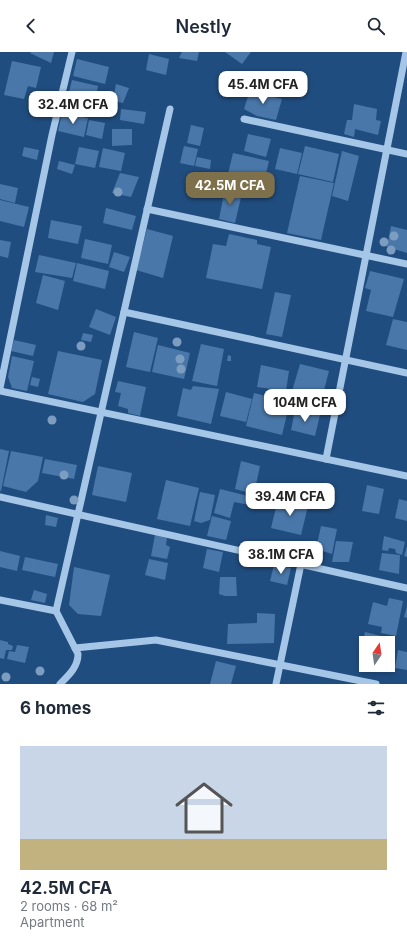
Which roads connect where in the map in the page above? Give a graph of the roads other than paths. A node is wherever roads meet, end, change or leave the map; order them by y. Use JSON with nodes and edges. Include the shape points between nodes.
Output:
{"nodes":[{"id":1,"x":72,"y":52,"type":"edge"},
{"id":2,"x":406,"y":52,"type":"edge"},
{"id":3,"x":170,"y":109,"type":"dead end"},
{"id":4,"x":244,"y":119,"type":"dead end"},
{"id":5,"x":387,"y":150,"type":"junction"},
{"id":6,"x":407,"y":154,"type":"edge"},
{"id":7,"x":147,"y":209,"type":"junction"},
{"id":8,"x":366,"y":256,"type":"junction"},
{"id":9,"x":407,"y":264,"type":"edge"},
{"id":10,"x":124,"y":312,"type":"junction"},
{"id":11,"x":346,"y":360,"type":"junction"},
{"id":12,"x":407,"y":373,"type":"edge"},
{"id":13,"x":0,"y":388,"type":"edge"},
{"id":14,"x":0,"y":391,"type":"edge"},
{"id":15,"x":101,"y":412,"type":"junction"},
{"id":16,"x":326,"y":459,"type":"junction"},
{"id":17,"x":407,"y":476,"type":"edge"},
{"id":18,"x":0,"y":497,"type":"edge"},
{"id":19,"x":78,"y":515,"type":"junction"},
{"id":20,"x":301,"y":564,"type":"junction"},
{"id":21,"x":407,"y":588,"type":"edge"},
{"id":22,"x":0,"y":600,"type":"edge"},
{"id":23,"x":56,"y":611,"type":"junction"},
{"id":24,"x":75,"y":648,"type":"junction"},
{"id":25,"x":280,"y":664,"type":"junction"},
{"id":26,"x":60,"y":684,"type":"edge"},
{"id":27,"x":276,"y":684,"type":"edge"},
{"id":28,"x":376,"y":684,"type":"edge"}],
"edges":[{"from":1,"to":13,"type":"street","via":[[52,135]]},
{"from":2,"to":5,"type":"street"},
{"from":3,"to":7,"type":"street"},
{"from":4,"to":5,"type":"street"},
{"from":5,"to":6,"type":"street"},
{"from":5,"to":8,"type":"street"},
{"from":7,"to":8,"type":"street"},
{"from":7,"to":10,"type":"street"},
{"from":8,"to":9,"type":"street"},
{"from":8,"to":11,"type":"street"},
{"from":10,"to":11,"type":"street"},
{"from":10,"to":15,"type":"street"},
{"from":11,"to":12,"type":"street"},
{"from":11,"to":16,"type":"street"},
{"from":14,"to":15,"type":"street"},
{"from":15,"to":16,"type":"street"},
{"from":15,"to":19,"type":"street"},
{"from":16,"to":17,"type":"street"},
{"from":18,"to":19,"type":"street"},
{"from":19,"to":20,"type":"street"},
{"from":19,"to":23,"type":"street"},
{"from":20,"to":21,"type":"street"},
{"from":20,"to":25,"type":"street"},
{"from":22,"to":23,"type":"street"},
{"from":23,"to":24,"type":"street"},
{"from":24,"to":25,"type":"street","via":[[156,640]]},
{"from":24,"to":26,"type":"street","via":[[78,662]]},
{"from":25,"to":27,"type":"street"},
{"from":25,"to":28,"type":"street"}]}
